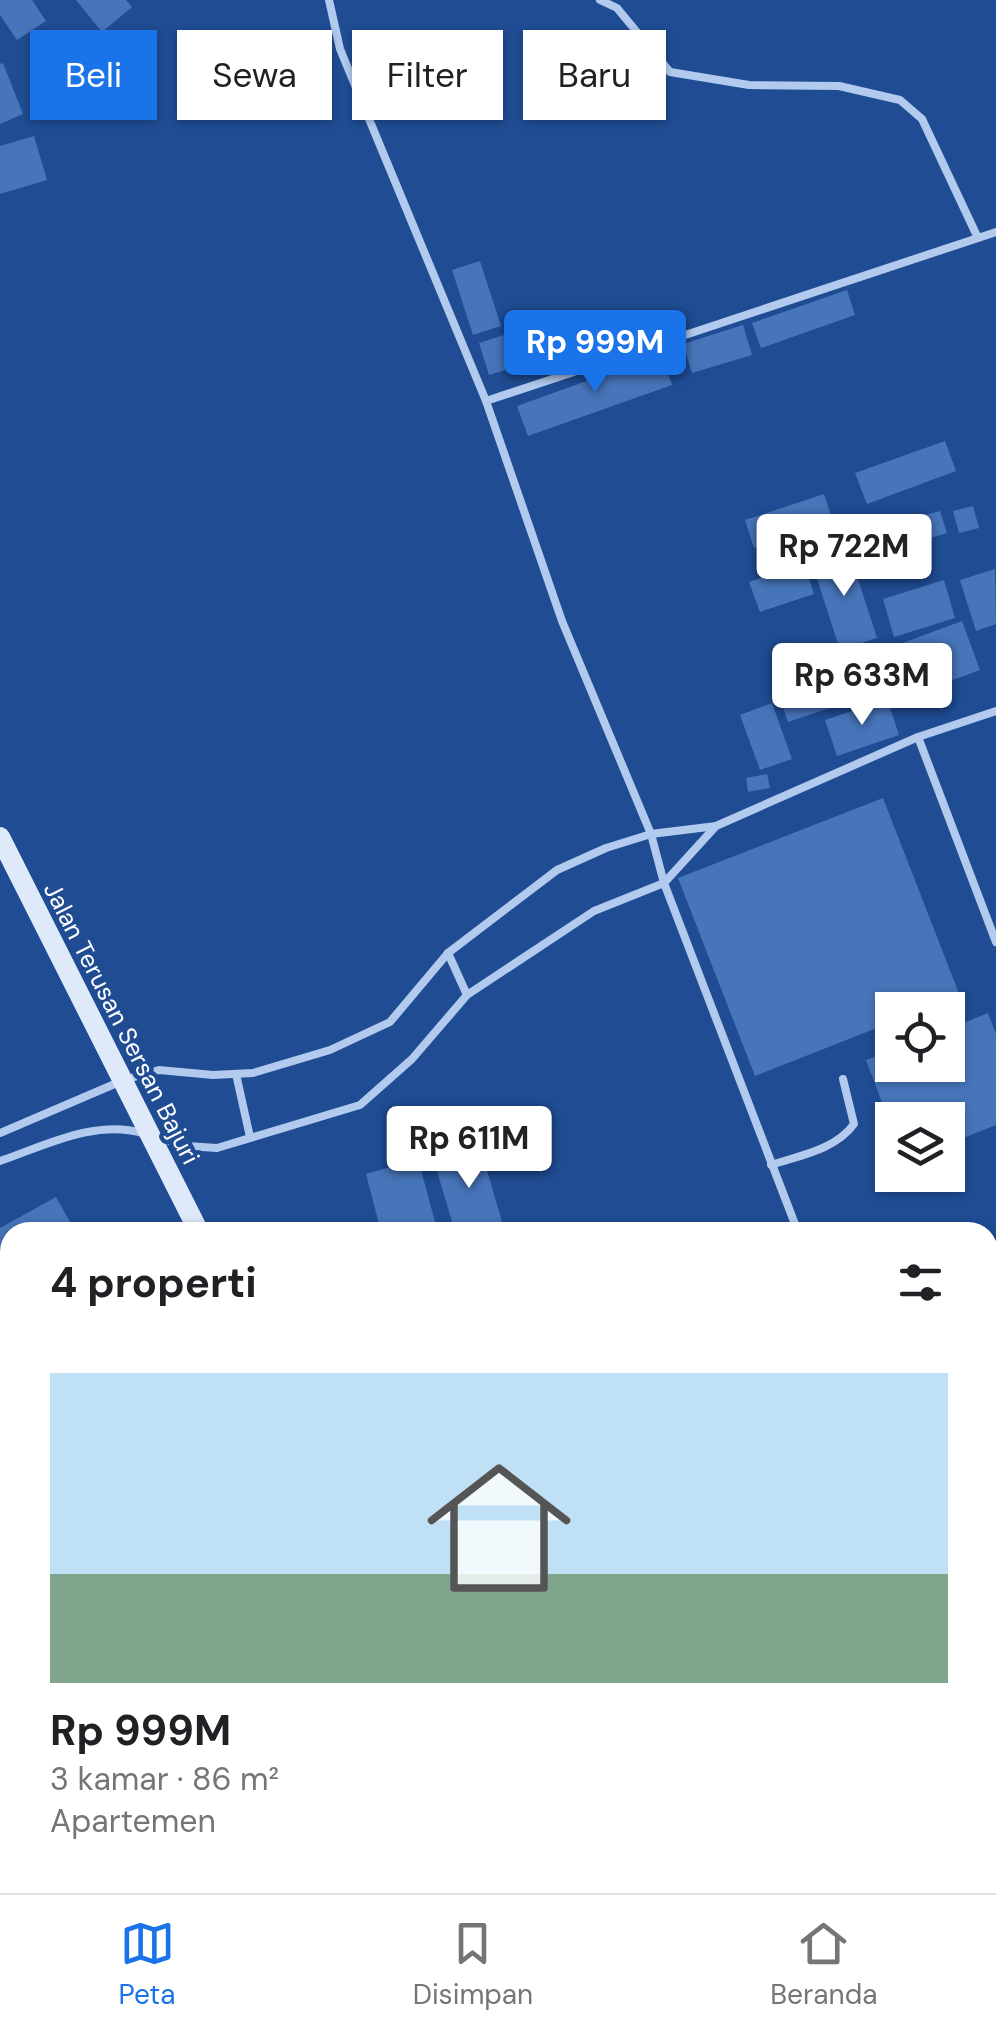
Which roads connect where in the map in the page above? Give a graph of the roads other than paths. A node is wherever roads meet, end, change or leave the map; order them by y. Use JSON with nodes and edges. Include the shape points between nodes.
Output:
{"nodes":[{"id":1,"x":329,"y":0,"type":"edge"},
{"id":2,"x":600,"y":0,"type":"edge"},
{"id":3,"x":996,"y":232,"type":"edge"},
{"id":4,"x":977,"y":236,"type":"junction"},
{"id":5,"x":486,"y":401,"type":"junction"},
{"id":6,"x":996,"y":710,"type":"edge"},
{"id":7,"x":918,"y":737,"type":"junction"},
{"id":8,"x":716,"y":826,"type":"junction"},
{"id":9,"x":651,"y":834,"type":"junction"},
{"id":10,"x":0,"y":836,"type":"edge"},
{"id":11,"x":664,"y":883,"type":"junction"},
{"id":12,"x":996,"y":942,"type":"edge"},
{"id":13,"x":448,"y":952,"type":"junction"},
{"id":14,"x":467,"y":995,"type":"junction"},
{"id":15,"x":236,"y":1074,"type":"junction"},
{"id":16,"x":124,"y":1080,"type":"junction"},
{"id":17,"x":844,"y":1080,"type":"dead end"},
{"id":18,"x":0,"y":1133,"type":"edge"},
{"id":19,"x":151,"y":1135,"type":"junction"},
{"id":20,"x":250,"y":1137,"type":"junction"},
{"id":21,"x":0,"y":1160,"type":"edge"},
{"id":22,"x":771,"y":1165,"type":"junction"},
{"id":23,"x":194,"y":1222,"type":"edge"},
{"id":24,"x":794,"y":1222,"type":"edge"}],
"edges":[{"from":1,"to":5,"type":"lane","via":[[340,49]]},
{"from":2,"to":4,"type":"lane","via":[[617,8],[670,72],[749,86],[839,86],[900,100],[922,119]]},
{"from":3,"to":4,"type":"lane"},
{"from":4,"to":5,"type":"lane"},
{"from":5,"to":9,"type":"lane","via":[[562,621]]},
{"from":6,"to":7,"type":"lane"},
{"from":7,"to":8,"type":"lane"},
{"from":7,"to":12,"type":"lane"},
{"from":8,"to":9,"type":"lane"},
{"from":8,"to":11,"type":"lane"},
{"from":9,"to":11,"type":"lane"},
{"from":9,"to":13,"type":"lane","via":[[558,870]]},
{"from":10,"to":16,"type":"main road","name":"Jalan Terusan Sersan Bajuri"},
{"from":11,"to":14,"type":"lane","via":[[594,911]]},
{"from":11,"to":22,"type":"lane"},
{"from":13,"to":14,"type":"lane"},
{"from":13,"to":15,"type":"lane","via":[[390,1022],[330,1050]]},
{"from":14,"to":20,"type":"lane","via":[[412,1059],[360,1105]]},
{"from":15,"to":16,"type":"lane","via":[[159,1070]]},
{"from":15,"to":20,"type":"lane"},
{"from":16,"to":18,"type":"lane"},
{"from":16,"to":19,"type":"main road","name":"Jalan Terusan Sersan Bajuri"},
{"from":17,"to":22,"type":"lane","via":[[854,1124],[845,1136]]},
{"from":19,"to":20,"type":"lane","via":[[201,1148]]},
{"from":19,"to":21,"type":"lane","via":[[114,1127]]},
{"from":19,"to":23,"type":"main road","name":"Jalan Terusan Sersan Bajuri"},
{"from":22,"to":24,"type":"lane"}]}
